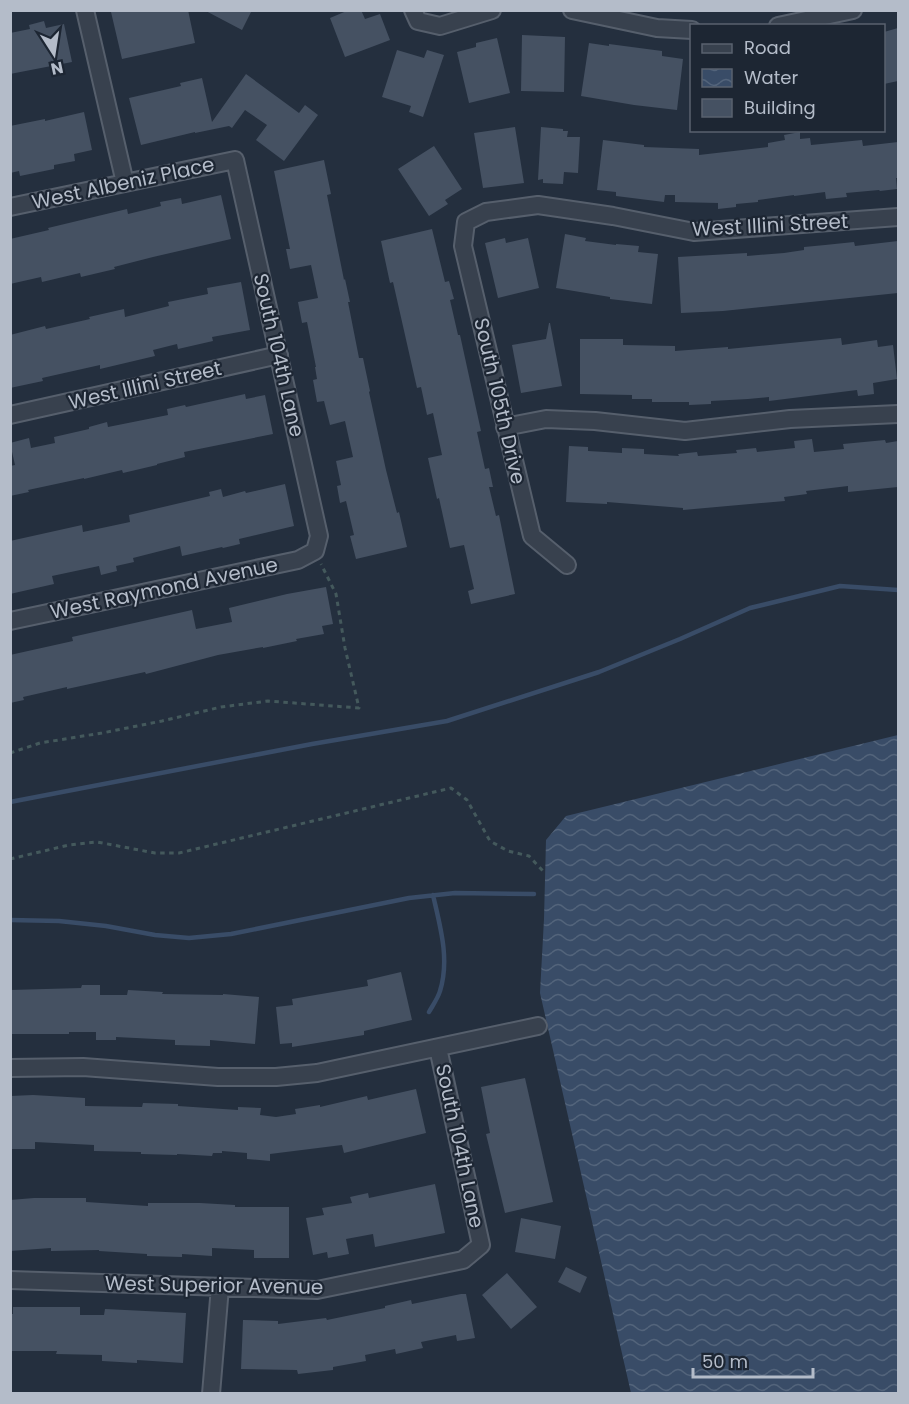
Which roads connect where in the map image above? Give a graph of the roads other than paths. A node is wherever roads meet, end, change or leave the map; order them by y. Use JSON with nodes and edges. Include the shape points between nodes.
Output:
{"nodes":[{"id":1,"x":85,"y":10,"type":"edge"},
{"id":2,"x":492,"y":10,"type":"edge"},
{"id":3,"x":572,"y":10,"type":"edge"},
{"id":4,"x":853,"y":10,"type":"edge"},
{"id":5,"x":415,"y":16,"type":"edge"},
{"id":6,"x":787,"y":24,"type":"edge"},
{"id":7,"x":690,"y":30,"type":"edge"},
{"id":8,"x":235,"y":159,"type":"joint"},
{"id":9,"x":125,"y":183,"type":"junction"},
{"id":10,"x":10,"y":207,"type":"edge"},
{"id":11,"x":898,"y":217,"type":"edge"},
{"id":12,"x":466,"y":222,"type":"joint"},
{"id":13,"x":279,"y":355,"type":"junction"},
{"id":14,"x":898,"y":414,"type":"edge"},
{"id":15,"x":10,"y":416,"type":"edge"},
{"id":16,"x":506,"y":427,"type":"junction"},
{"id":17,"x":315,"y":551,"type":"joint"},
{"id":18,"x":567,"y":566,"type":"dead end"},
{"id":19,"x":10,"y":621,"type":"edge"},
{"id":20,"x":538,"y":1026,"type":"dead end"},
{"id":21,"x":438,"y":1048,"type":"junction"},
{"id":22,"x":10,"y":1068,"type":"edge"},
{"id":23,"x":481,"y":1245,"type":"joint"},
{"id":24,"x":10,"y":1280,"type":"edge"},
{"id":25,"x":220,"y":1287,"type":"junction"},
{"id":26,"x":211,"y":1394,"type":"edge"}],
"edges":[{"from":1,"to":9,"type":"street"},
{"from":2,"to":5,"type":"street","via":[[440,26]]},
{"from":3,"to":7,"type":"street","via":[[657,28]]},
{"from":4,"to":6,"type":"street"},
{"from":8,"to":9,"type":"street","name":"West Albeniz Place"},
{"from":8,"to":13,"type":"street","name":"South 104th Lane"},
{"from":9,"to":10,"type":"street","name":"West Albeniz Place"},
{"from":11,"to":12,"type":"street","name":"West Illini Street","via":[[694,232],[538,205],[486,212]]},
{"from":12,"to":16,"type":"street","name":"South 105th Drive","via":[[463,246]]},
{"from":13,"to":15,"type":"street","name":"West Illini Street"},
{"from":13,"to":17,"type":"street","name":"South 104th Lane","via":[[319,536]]},
{"from":14,"to":16,"type":"street","via":[[790,419],[685,431],[546,419]]},
{"from":16,"to":18,"type":"street","name":"South 105th Drive","via":[[532,536]]},
{"from":17,"to":19,"type":"street","name":"West Raymond Avenue","via":[[298,560]]},
{"from":20,"to":21,"type":"street"},
{"from":21,"to":22,"type":"street","via":[[317,1073],[276,1077],[218,1077],[83,1067]]},
{"from":21,"to":23,"type":"street","name":"South 104th Lane"},
{"from":23,"to":25,"type":"street","name":"West Superior Avenue","via":[[464,1260],[317,1290]]},
{"from":24,"to":25,"type":"street","name":"West Superior Avenue"},
{"from":25,"to":26,"type":"street"}]}
